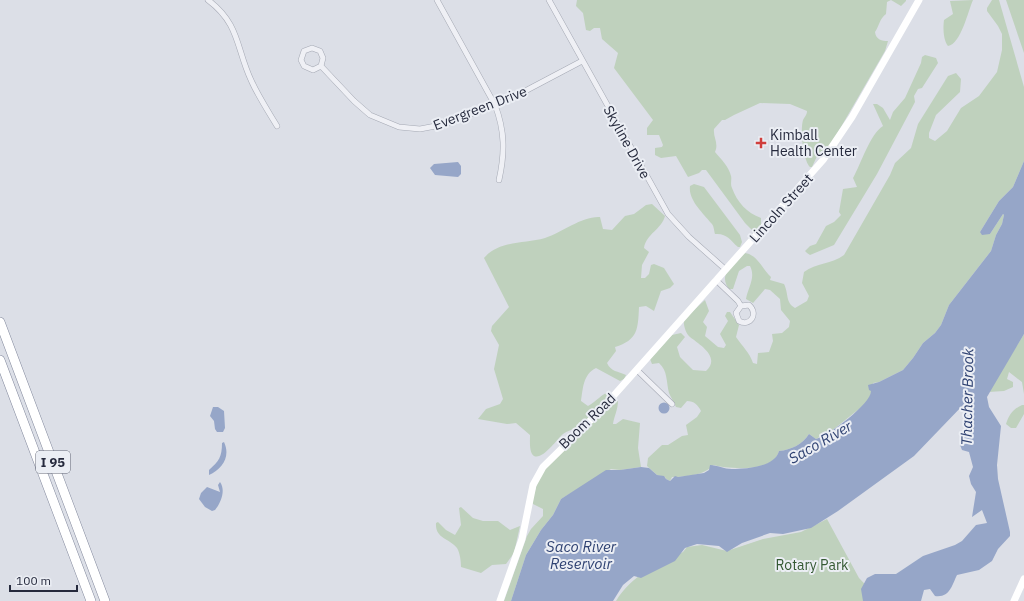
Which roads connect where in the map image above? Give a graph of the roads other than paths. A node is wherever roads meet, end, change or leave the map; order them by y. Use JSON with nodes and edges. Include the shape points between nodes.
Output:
{"nodes":[{"id":1,"x":208,"y":0,"type":"edge"},
{"id":2,"x":437,"y":0,"type":"edge"},
{"id":3,"x":549,"y":0,"type":"edge"},
{"id":4,"x":919,"y":0,"type":"edge"},
{"id":5,"x":582,"y":61,"type":"junction"},
{"id":6,"x":321,"y":66,"type":"junction"},
{"id":7,"x":495,"y":105,"type":"junction"},
{"id":8,"x":277,"y":126,"type":"dead end"},
{"id":9,"x":498,"y":180,"type":"dead end"},
{"id":10,"x":725,"y":269,"type":"junction"},
{"id":11,"x":716,"y":280,"type":"junction"},
{"id":12,"x":741,"y":306,"type":"dead end"},
{"id":13,"x":0,"y":322,"type":"edge"},
{"id":14,"x":0,"y":360,"type":"edge"},
{"id":15,"x":637,"y":370,"type":"junction"},
{"id":16,"x":672,"y":404,"type":"dead end"},
{"id":17,"x":1024,"y":579,"type":"edge"},
{"id":18,"x":91,"y":601,"type":"edge"},
{"id":19,"x":105,"y":601,"type":"edge"},
{"id":20,"x":500,"y":601,"type":"edge"},
{"id":21,"x":1014,"y":601,"type":"edge"}],
"edges":[{"from":1,"to":8,"type":"street","via":[[229,20],[251,80]]},
{"from":2,"to":7,"type":"street"},
{"from":3,"to":5,"type":"street","name":"Skyline Drive"},
{"from":4,"to":10,"type":"street","name":"Lincoln Street","via":[[836,143]]},
{"from":5,"to":7,"type":"street","name":"Evergreen Drive"},
{"from":5,"to":10,"type":"street","name":"Skyline Drive","via":[[668,214]]},
{"from":6,"to":6,"type":"street","name":"Evergreen Drive","via":[[323,58],[319,50],[310,48],[304,51],[301,60],[306,68],[312,70]]},
{"from":6,"to":7,"type":"street","name":"Evergreen Drive","via":[[364,111],[399,127],[433,127]]},
{"from":7,"to":9,"type":"street","via":[[504,141]]},
{"from":10,"to":11,"type":"street","name":"Boom Road"},
{"from":11,"to":12,"type":"street"},
{"from":11,"to":15,"type":"street","name":"Boom Road"},
{"from":13,"to":19,"type":"highway","number":"I 95"},
{"from":14,"to":18,"type":"highway","number":"I 95"},
{"from":15,"to":16,"type":"street"},
{"from":15,"to":20,"type":"street","name":"Boom Road","via":[[539,472],[533,485],[521,544]]},
{"from":17,"to":21,"type":"street"}]}
